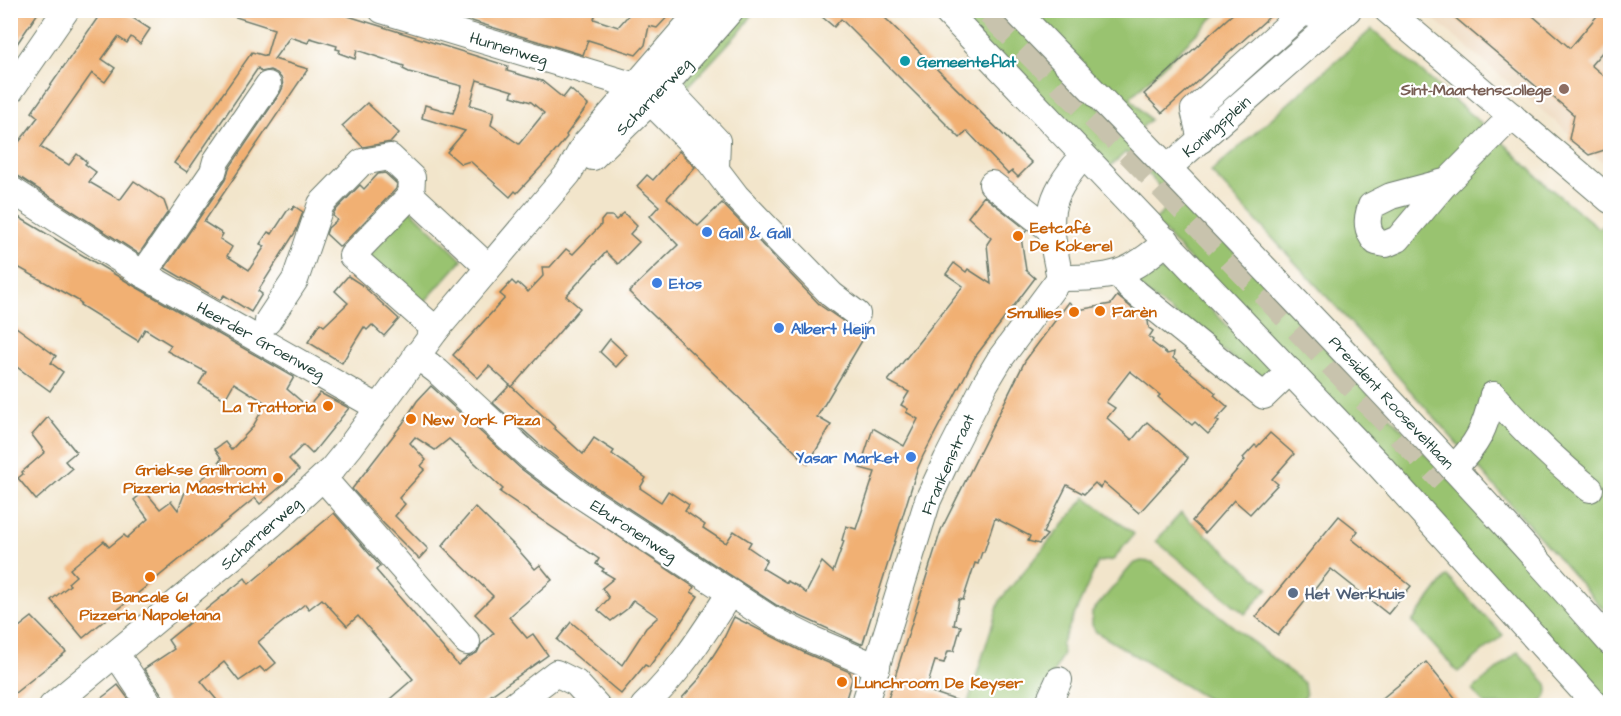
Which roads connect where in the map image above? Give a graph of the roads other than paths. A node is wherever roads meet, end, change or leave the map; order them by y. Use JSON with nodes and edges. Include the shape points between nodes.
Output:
{"nodes":[{"id":1,"x":66,"y":10,"type":"edge"},
{"id":2,"x":382,"y":10,"type":"edge"},
{"id":3,"x":701,"y":10,"type":"edge"},
{"id":4,"x":731,"y":10,"type":"edge"},
{"id":5,"x":945,"y":10,"type":"edge"},
{"id":6,"x":1015,"y":10,"type":"edge"},
{"id":7,"x":1387,"y":10,"type":"edge"},
{"id":8,"x":1342,"y":15,"type":"edge"},
{"id":9,"x":268,"y":86,"type":"dead end"},
{"id":10,"x":10,"y":91,"type":"edge"},
{"id":11,"x":650,"y":91,"type":"junction"},
{"id":12,"x":1512,"y":116,"type":"junction"},
{"id":13,"x":1083,"y":156,"type":"junction"},
{"id":14,"x":1168,"y":168,"type":"junction"},
{"id":15,"x":1448,"y":181,"type":"dead end"},
{"id":16,"x":992,"y":184,"type":"dead end"},
{"id":17,"x":10,"y":189,"type":"edge"},
{"id":18,"x":411,"y":195,"type":"junction"},
{"id":19,"x":1610,"y":199,"type":"edge"},
{"id":20,"x":1050,"y":230,"type":"junction"},
{"id":21,"x":1167,"y":241,"type":"junction"},
{"id":22,"x":488,"y":267,"type":"junction"},
{"id":23,"x":143,"y":274,"type":"junction"},
{"id":24,"x":1119,"y":274,"type":"junction"},
{"id":25,"x":1060,"y":278,"type":"junction"},
{"id":26,"x":856,"y":314,"type":"dead end"},
{"id":27,"x":268,"y":321,"type":"dead end"},
{"id":28,"x":436,"y":330,"type":"junction"},
{"id":29,"x":416,"y":355,"type":"junction"},
{"id":30,"x":1290,"y":371,"type":"junction"},
{"id":31,"x":379,"y":408,"type":"junction"},
{"id":32,"x":1453,"y":468,"type":"junction"},
{"id":33,"x":323,"y":478,"type":"junction"},
{"id":34,"x":1590,"y":489,"type":"dead end"},
{"id":35,"x":730,"y":593,"type":"junction"},
{"id":36,"x":467,"y":642,"type":"dead end"},
{"id":37,"x":1611,"y":642,"type":"edge"},
{"id":38,"x":116,"y":654,"type":"junction"},
{"id":39,"x":877,"y":667,"type":"junction"},
{"id":40,"x":1059,"y":680,"type":"dead end"},
{"id":41,"x":52,"y":705,"type":"edge"},
{"id":42,"x":151,"y":705,"type":"edge"},
{"id":43,"x":513,"y":705,"type":"edge"},
{"id":44,"x":597,"y":705,"type":"edge"},
{"id":45,"x":644,"y":705,"type":"edge"},
{"id":46,"x":864,"y":705,"type":"edge"},
{"id":47,"x":1047,"y":705,"type":"edge"},
{"id":48,"x":1598,"y":705,"type":"edge"}],
"edges":[{"from":1,"to":10,"type":"street"},
{"from":2,"to":11,"type":"street","name":"Hunnenweg"},
{"from":3,"to":11,"type":"street","name":"Scharnerweg"},
{"from":4,"to":11,"type":"street","name":"Scharnerweg"},
{"from":5,"to":13,"type":"street"},
{"from":6,"to":14,"type":"street","name":"Koningsplein"},
{"from":7,"to":12,"type":"street"},
{"from":8,"to":14,"type":"street","name":"Koningsplein"},
{"from":9,"to":23,"type":"street"},
{"from":11,"to":22,"type":"street","name":"Scharnerweg","via":[[585,144],[568,174]]},
{"from":11,"to":26,"type":"street","via":[[736,196],[832,295]]},
{"from":12,"to":15,"type":"street"},
{"from":12,"to":19,"type":"street"},
{"from":13,"to":20,"type":"street","via":[[1058,189]]},
{"from":13,"to":21,"type":"street"},
{"from":14,"to":32,"type":"street","name":"President Rooseveltlaan"},
{"from":16,"to":20,"type":"street"},
{"from":17,"to":23,"type":"street","name":"Heerder Groenweg"},
{"from":18,"to":22,"type":"street"},
{"from":18,"to":27,"type":"street","via":[[412,178],[390,157],[362,162],[321,204],[296,280]]},
{"from":18,"to":28,"type":"street","via":[[352,256]]},
{"from":20,"to":25,"type":"street"},
{"from":21,"to":24,"type":"street"},
{"from":21,"to":30,"type":"street"},
{"from":22,"to":28,"type":"street","name":"Scharnerweg"},
{"from":23,"to":31,"type":"street","name":"Heerder Groenweg"},
{"from":24,"to":25,"type":"street"},
{"from":24,"to":30,"type":"street","via":[[1130,288],[1264,396]]},
{"from":25,"to":39,"type":"street","name":"Frankenstraat","via":[[1000,359],[947,459],[928,500]]},
{"from":28,"to":29,"type":"street","name":"Scharnerweg"},
{"from":29,"to":31,"type":"street","name":"Scharnerweg"},
{"from":29,"to":35,"type":"street","name":"Eburonenweg","via":[[553,476]]},
{"from":30,"to":48,"type":"street"},
{"from":31,"to":33,"type":"street","name":"Scharnerweg"},
{"from":32,"to":34,"type":"street","via":[[1469,453],[1486,426],[1493,395],[1521,428]]},
{"from":32,"to":37,"type":"street","name":"President Rooseveltlaan"},
{"from":33,"to":36,"type":"street"},
{"from":33,"to":38,"type":"street","name":"Scharnerweg"},
{"from":35,"to":39,"type":"street","name":"Eburonenweg","via":[[769,618]]},
{"from":35,"to":45,"type":"street","via":[[675,673]]},
{"from":38,"to":41,"type":"street","name":"Scharnerweg"},
{"from":38,"to":42,"type":"street"},
{"from":39,"to":46,"type":"street","name":"Frankenstraat"},
{"from":40,"to":47,"type":"street"},
{"from":43,"to":44,"type":"street","via":[[556,673],[576,682]]}]}
